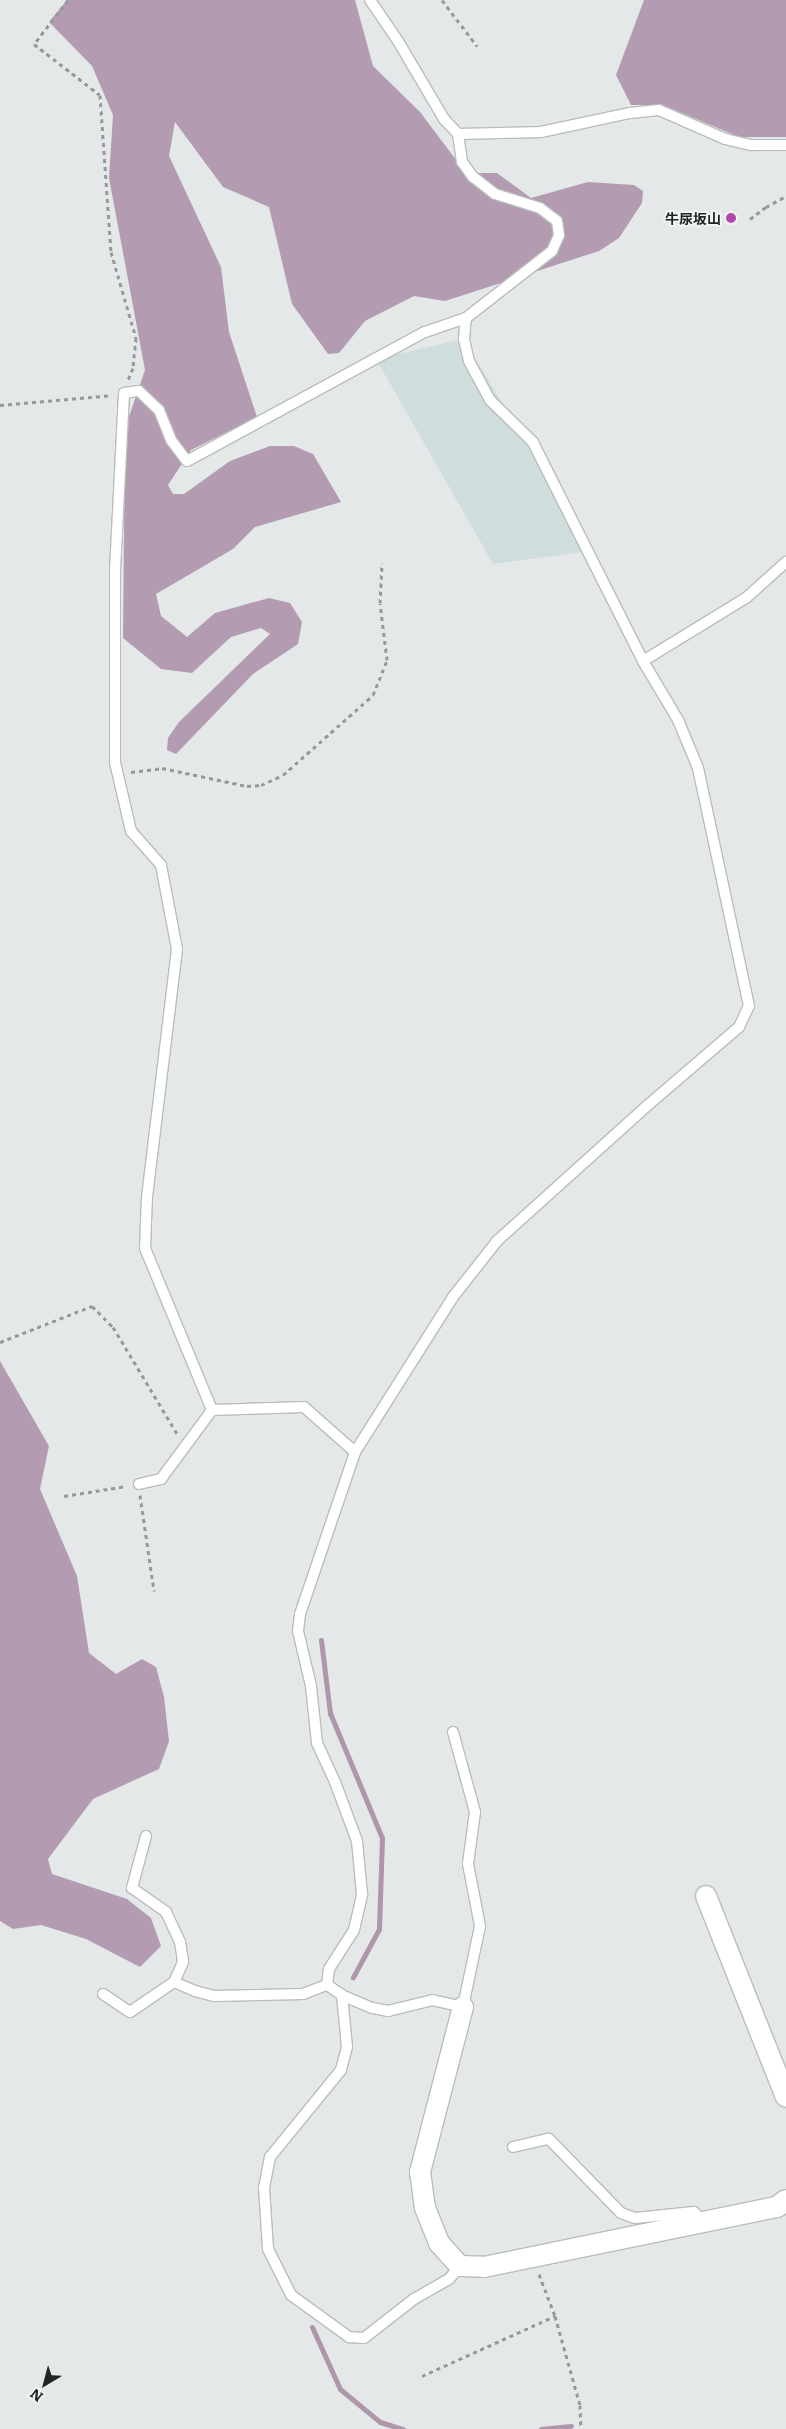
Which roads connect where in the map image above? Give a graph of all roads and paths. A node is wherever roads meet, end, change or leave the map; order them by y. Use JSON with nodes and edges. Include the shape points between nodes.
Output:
{"nodes":[{"id":1,"x":68,"y":0,"type":"edge"},
{"id":2,"x":370,"y":0,"type":"edge"},
{"id":3,"x":442,"y":0,"type":"edge"},
{"id":4,"x":477,"y":46,"type":"dead end"},
{"id":5,"x":458,"y":134,"type":"junction"},
{"id":6,"x":786,"y":145,"type":"edge"},
{"id":7,"x":786,"y":196,"type":"edge"},
{"id":8,"x":750,"y":219,"type":"dead end"},
{"id":9,"x":466,"y":318,"type":"junction"},
{"id":10,"x":124,"y":393,"type":"junction"},
{"id":11,"x":0,"y":406,"type":"edge"},
{"id":12,"x":786,"y":562,"type":"edge"},
{"id":13,"x":382,"y":563,"type":"dead end"},
{"id":14,"x":643,"y":660,"type":"junction"},
{"id":15,"x":118,"y":774,"type":"junction"},
{"id":16,"x":0,"y":1342,"type":"edge"},
{"id":17,"x":212,"y":1410,"type":"junction"},
{"id":18,"x":184,"y":1445,"type":"junction"},
{"id":19,"x":355,"y":1452,"type":"junction"},
{"id":20,"x":139,"y":1484,"type":"junction"},
{"id":21,"x":64,"y":1496,"type":"dead end"},
{"id":22,"x":154,"y":1591,"type":"dead end"},
{"id":23,"x":453,"y":1732,"type":"dead end"},
{"id":24,"x":146,"y":1836,"type":"dead end"},
{"id":25,"x":706,"y":1896,"type":"dead end"},
{"id":26,"x":174,"y":1982,"type":"junction"},
{"id":27,"x":327,"y":1985,"type":"junction"},
{"id":28,"x":104,"y":1994,"type":"dead end"},
{"id":29,"x":342,"y":1995,"type":"junction"},
{"id":30,"x":463,"y":2007,"type":"junction"},
{"id":31,"x":784,"y":2086,"type":"edge"},
{"id":32,"x":514,"y":2147,"type":"dead end"},
{"id":33,"x":786,"y":2200,"type":"edge"},
{"id":34,"x":703,"y":2222,"type":"junction"},
{"id":35,"x":532,"y":2257,"type":"junction"},
{"id":36,"x":460,"y":2266,"type":"junction"},
{"id":37,"x":555,"y":2316,"type":"junction"},
{"id":38,"x":422,"y":2376,"type":"dead end"},
{"id":39,"x":582,"y":2429,"type":"edge"}],
"edges":[{"from":1,"to":10,"type":"path","via":[[34,44],[100,95],[111,252],[136,338],[133,368]]},
{"from":2,"to":5,"type":"lane","via":[[444,119]]},
{"from":3,"to":4,"type":"path"},
{"from":5,"to":6,"type":"lane","via":[[541,132],[658,110],[725,139],[752,145]]},
{"from":5,"to":9,"type":"lane","via":[[462,162],[473,177],[495,194],[540,208],[557,221],[559,235],[552,251]]},
{"from":7,"to":8,"type":"path"},
{"from":9,"to":10,"type":"lane","via":[[425,332],[187,461],[171,440],[159,410],[140,391]]},
{"from":9,"to":14,"type":"lane","via":[[464,339],[469,361],[490,400],[533,442]]},
{"from":10,"to":11,"type":"path"},
{"from":10,"to":15,"type":"lane","via":[[115,570],[115,762]]},
{"from":12,"to":14,"type":"lane","via":[[746,598]]},
{"from":13,"to":15,"type":"path","via":[[380,603],[387,660],[373,695],[283,775],[262,785],[247,786],[162,768]]},
{"from":14,"to":19,"type":"lane","via":[[678,720],[698,768],[748,1006],[739,1027],[640,1111],[497,1241],[453,1297]]},
{"from":15,"to":17,"type":"lane","via":[[131,832],[161,865],[177,949],[147,1197],[145,1248]]},
{"from":16,"to":18,"type":"path","via":[[92,1306],[113,1327]]},
{"from":17,"to":18,"type":"lane"},
{"from":17,"to":19,"type":"lane","via":[[304,1407]]},
{"from":18,"to":20,"type":"lane","via":[[161,1478]]},
{"from":19,"to":27,"type":"lane","via":[[300,1614],[298,1631],[311,1686],[317,1743],[357,1841],[362,1894],[354,1930],[329,1969]]},
{"from":20,"to":21,"type":"path"},
{"from":20,"to":22,"type":"path"},
{"from":23,"to":30,"type":"lane","via":[[475,1812],[468,1864],[480,1926]]},
{"from":24,"to":26,"type":"lane","via":[[132,1888],[166,1912],[180,1942],[183,1962]]},
{"from":25,"to":31,"type":"street"},
{"from":26,"to":27,"type":"lane","via":[[214,1996],[303,1994]]},
{"from":26,"to":28,"type":"lane","via":[[130,2012]]},
{"from":27,"to":29,"type":"lane"},
{"from":29,"to":30,"type":"lane","via":[[388,2011],[432,2000]]},
{"from":29,"to":36,"type":"lane","via":[[347,2047],[341,2070],[270,2157],[264,2187],[268,2249],[291,2295],[349,2337],[364,2338],[414,2299],[449,2279]]},
{"from":30,"to":36,"type":"street","via":[[420,2172],[425,2208],[439,2243]]},
{"from":32,"to":34,"type":"lane","via":[[549,2139],[621,2213],[635,2218],[694,2212]]},
{"from":33,"to":34,"type":"street","via":[[777,2207]]},
{"from":34,"to":35,"type":"street"},
{"from":35,"to":36,"type":"street","via":[[484,2267]]},
{"from":35,"to":37,"type":"path"},
{"from":37,"to":38,"type":"path"},
{"from":37,"to":39,"type":"path","via":[[580,2405]]}]}
